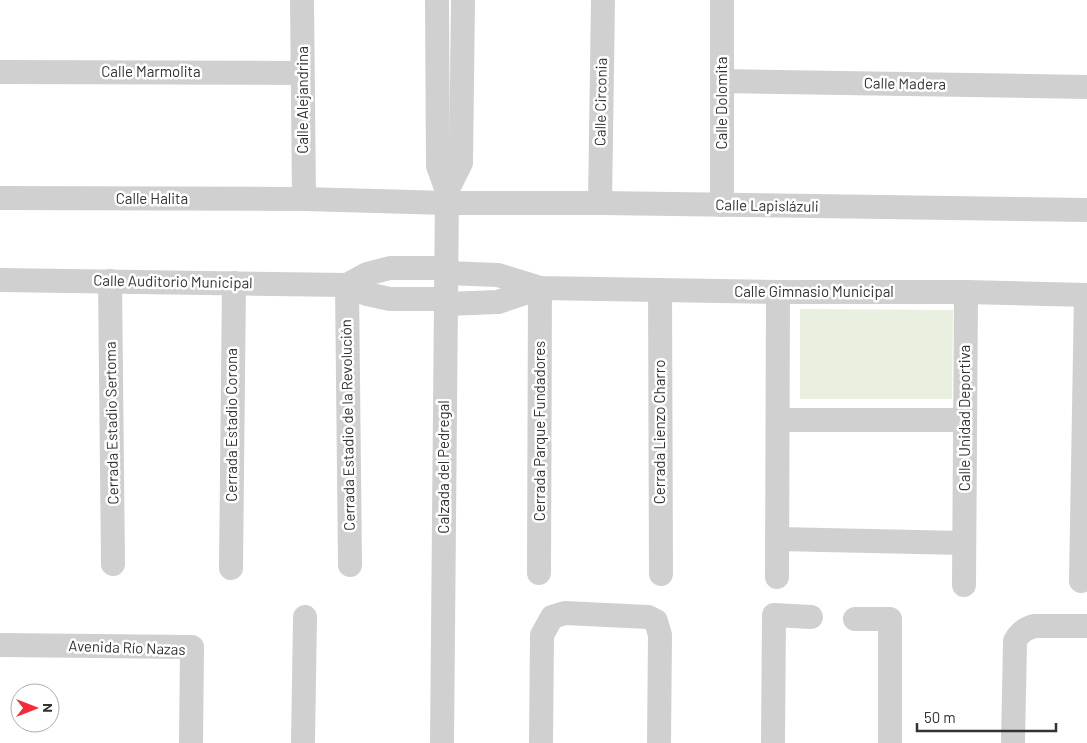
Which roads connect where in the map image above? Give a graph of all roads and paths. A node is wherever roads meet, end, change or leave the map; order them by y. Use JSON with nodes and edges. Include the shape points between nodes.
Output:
{"nodes":[{"id":1,"x":302,"y":0,"type":"edge"},
{"id":2,"x":437,"y":0,"type":"edge"},
{"id":3,"x":463,"y":0,"type":"edge"},
{"id":4,"x":603,"y":0,"type":"edge"},
{"id":5,"x":722,"y":0,"type":"edge"},
{"id":6,"x":0,"y":72,"type":"edge"},
{"id":7,"x":302,"y":73,"type":"junction"},
{"id":8,"x":722,"y":81,"type":"junction"},
{"id":9,"x":1087,"y":87,"type":"edge"},
{"id":10,"x":447,"y":197,"type":"junction"},
{"id":11,"x":0,"y":198,"type":"edge"},
{"id":12,"x":304,"y":199,"type":"junction"},
{"id":13,"x":600,"y":203,"type":"junction"},
{"id":14,"x":722,"y":205,"type":"junction"},
{"id":15,"x":1087,"y":210,"type":"edge"},
{"id":16,"x":446,"y":271,"type":"junction"},
{"id":17,"x":0,"y":280,"type":"edge"},
{"id":18,"x":110,"y":281,"type":"junction"},
{"id":19,"x":234,"y":283,"type":"junction"},
{"id":20,"x":347,"y":285,"type":"junction"},
{"id":21,"x":540,"y":288,"type":"junction"},
{"id":22,"x":660,"y":290,"type":"junction"},
{"id":23,"x":778,"y":292,"type":"junction"},
{"id":24,"x":966,"y":292,"type":"junction"},
{"id":25,"x":1087,"y":295,"type":"edge"},
{"id":26,"x":446,"y":302,"type":"junction"},
{"id":27,"x":778,"y":420,"type":"junction"},
{"id":28,"x":965,"y":420,"type":"junction"},
{"id":29,"x":777,"y":539,"type":"junction"},
{"id":30,"x":964,"y":543,"type":"junction"},
{"id":31,"x":113,"y":564,"type":"dead end"},
{"id":32,"x":350,"y":566,"type":"dead end"},
{"id":33,"x":231,"y":568,"type":"dead end"},
{"id":34,"x":539,"y":573,"type":"dead end"},
{"id":35,"x":661,"y":574,"type":"dead end"},
{"id":36,"x":777,"y":577,"type":"dead end"},
{"id":37,"x":1081,"y":581,"type":"dead end"},
{"id":38,"x":964,"y":585,"type":"dead end"},
{"id":39,"x":305,"y":617,"type":"dead end"},
{"id":40,"x":811,"y":617,"type":"dead end"},
{"id":41,"x":855,"y":619,"type":"dead end"},
{"id":42,"x":1087,"y":626,"type":"edge"},
{"id":43,"x":0,"y":645,"type":"edge"},
{"id":44,"x":191,"y":743,"type":"edge"},
{"id":45,"x":302,"y":743,"type":"edge"},
{"id":46,"x":442,"y":743,"type":"edge"},
{"id":47,"x":541,"y":743,"type":"edge"},
{"id":48,"x":659,"y":743,"type":"edge"},
{"id":49,"x":773,"y":743,"type":"edge"},
{"id":50,"x":890,"y":743,"type":"edge"},
{"id":51,"x":1013,"y":743,"type":"edge"}],
"edges":[{"from":1,"to":7,"type":"street","name":"Calle Alejandrina"},
{"from":2,"to":10,"type":"street","name":"Calzada del Pedregal","via":[[438,166]]},
{"from":3,"to":10,"type":"street","name":"Calzada del Pedregal","via":[[462,163]]},
{"from":4,"to":13,"type":"street","name":"Calle Circonia"},
{"from":5,"to":8,"type":"street","name":"Calle Dolomita"},
{"from":6,"to":7,"type":"street","name":"Calle Marmolita"},
{"from":7,"to":12,"type":"street","name":"Calle Alejandrina"},
{"from":8,"to":9,"type":"street","name":"Calle Madera"},
{"from":8,"to":14,"type":"street","name":"Calle Dolomita"},
{"from":10,"to":12,"type":"street","name":"Calle Halita"},
{"from":10,"to":13,"type":"street","name":"Calle Lapislázuli"},
{"from":10,"to":16,"type":"street","name":"Calzada del Pedregal"},
{"from":11,"to":12,"type":"street","name":"Calle Halita"},
{"from":13,"to":14,"type":"street","name":"Calle Lapislázuli"},
{"from":14,"to":15,"type":"street","name":"Calle Lapislázuli"},
{"from":16,"to":20,"type":"street","name":"Calle Auditorio Municipal","via":[[390,268],[367,274]]},
{"from":16,"to":21,"type":"street","name":"Calle Gimnasio Municipal","via":[[498,275]]},
{"from":16,"to":26,"type":"street","name":"Calzada del Pedregal"},
{"from":17,"to":18,"type":"street","name":"Calle Auditorio Municipal"},
{"from":18,"to":19,"type":"street","name":"Calle Auditorio Municipal"},
{"from":18,"to":31,"type":"street","name":"Cerrada Estadio Sertoma"},
{"from":19,"to":20,"type":"street","name":"Calle Auditorio Municipal"},
{"from":19,"to":33,"type":"street","name":"Cerrada Estadio Corona"},
{"from":20,"to":26,"type":"street","name":"Calle Auditorio Municipal","via":[[390,299]]},
{"from":20,"to":32,"type":"street","name":"Cerrada Estadio de la Revolución"},
{"from":21,"to":22,"type":"street","name":"Calle Gimnasio Municipal"},
{"from":21,"to":26,"type":"street","name":"Calle Gimnasio Municipal","via":[[498,302]]},
{"from":21,"to":34,"type":"street","name":"Cerrada Parque Fundadores"},
{"from":22,"to":23,"type":"street","name":"Calle Gimnasio Municipal"},
{"from":22,"to":35,"type":"street","name":"Cerrada Lienzo Charro"},
{"from":23,"to":24,"type":"street","name":"Calle Gimnasio Municipal"},
{"from":23,"to":27,"type":"street"},
{"from":24,"to":25,"type":"street","name":"Calle Gimnasio Municipal"},
{"from":24,"to":28,"type":"street","name":"Calle Unidad Deportiva"},
{"from":25,"to":37,"type":"street"},
{"from":26,"to":46,"type":"street","name":"Calzada del Pedregal"},
{"from":27,"to":28,"type":"street"},
{"from":27,"to":29,"type":"street"},
{"from":28,"to":30,"type":"street","name":"Calle Unidad Deportiva"},
{"from":29,"to":30,"type":"street"},
{"from":29,"to":36,"type":"street"},
{"from":30,"to":38,"type":"street","name":"Calle Unidad Deportiva"},
{"from":39,"to":45,"type":"street"},
{"from":40,"to":49,"type":"street","via":[[774,615]]},
{"from":41,"to":50,"type":"street","via":[[890,619]]},
{"from":42,"to":51,"type":"street","via":[[1034,626],[1026,628],[1015,640]]},
{"from":43,"to":44,"type":"street","name":"Avenida Río Nazas","via":[[192,647]]},
{"from":47,"to":48,"type":"street","via":[[542,635],[552,617],[564,613],[648,617],[656,622],[660,635]]}]}
